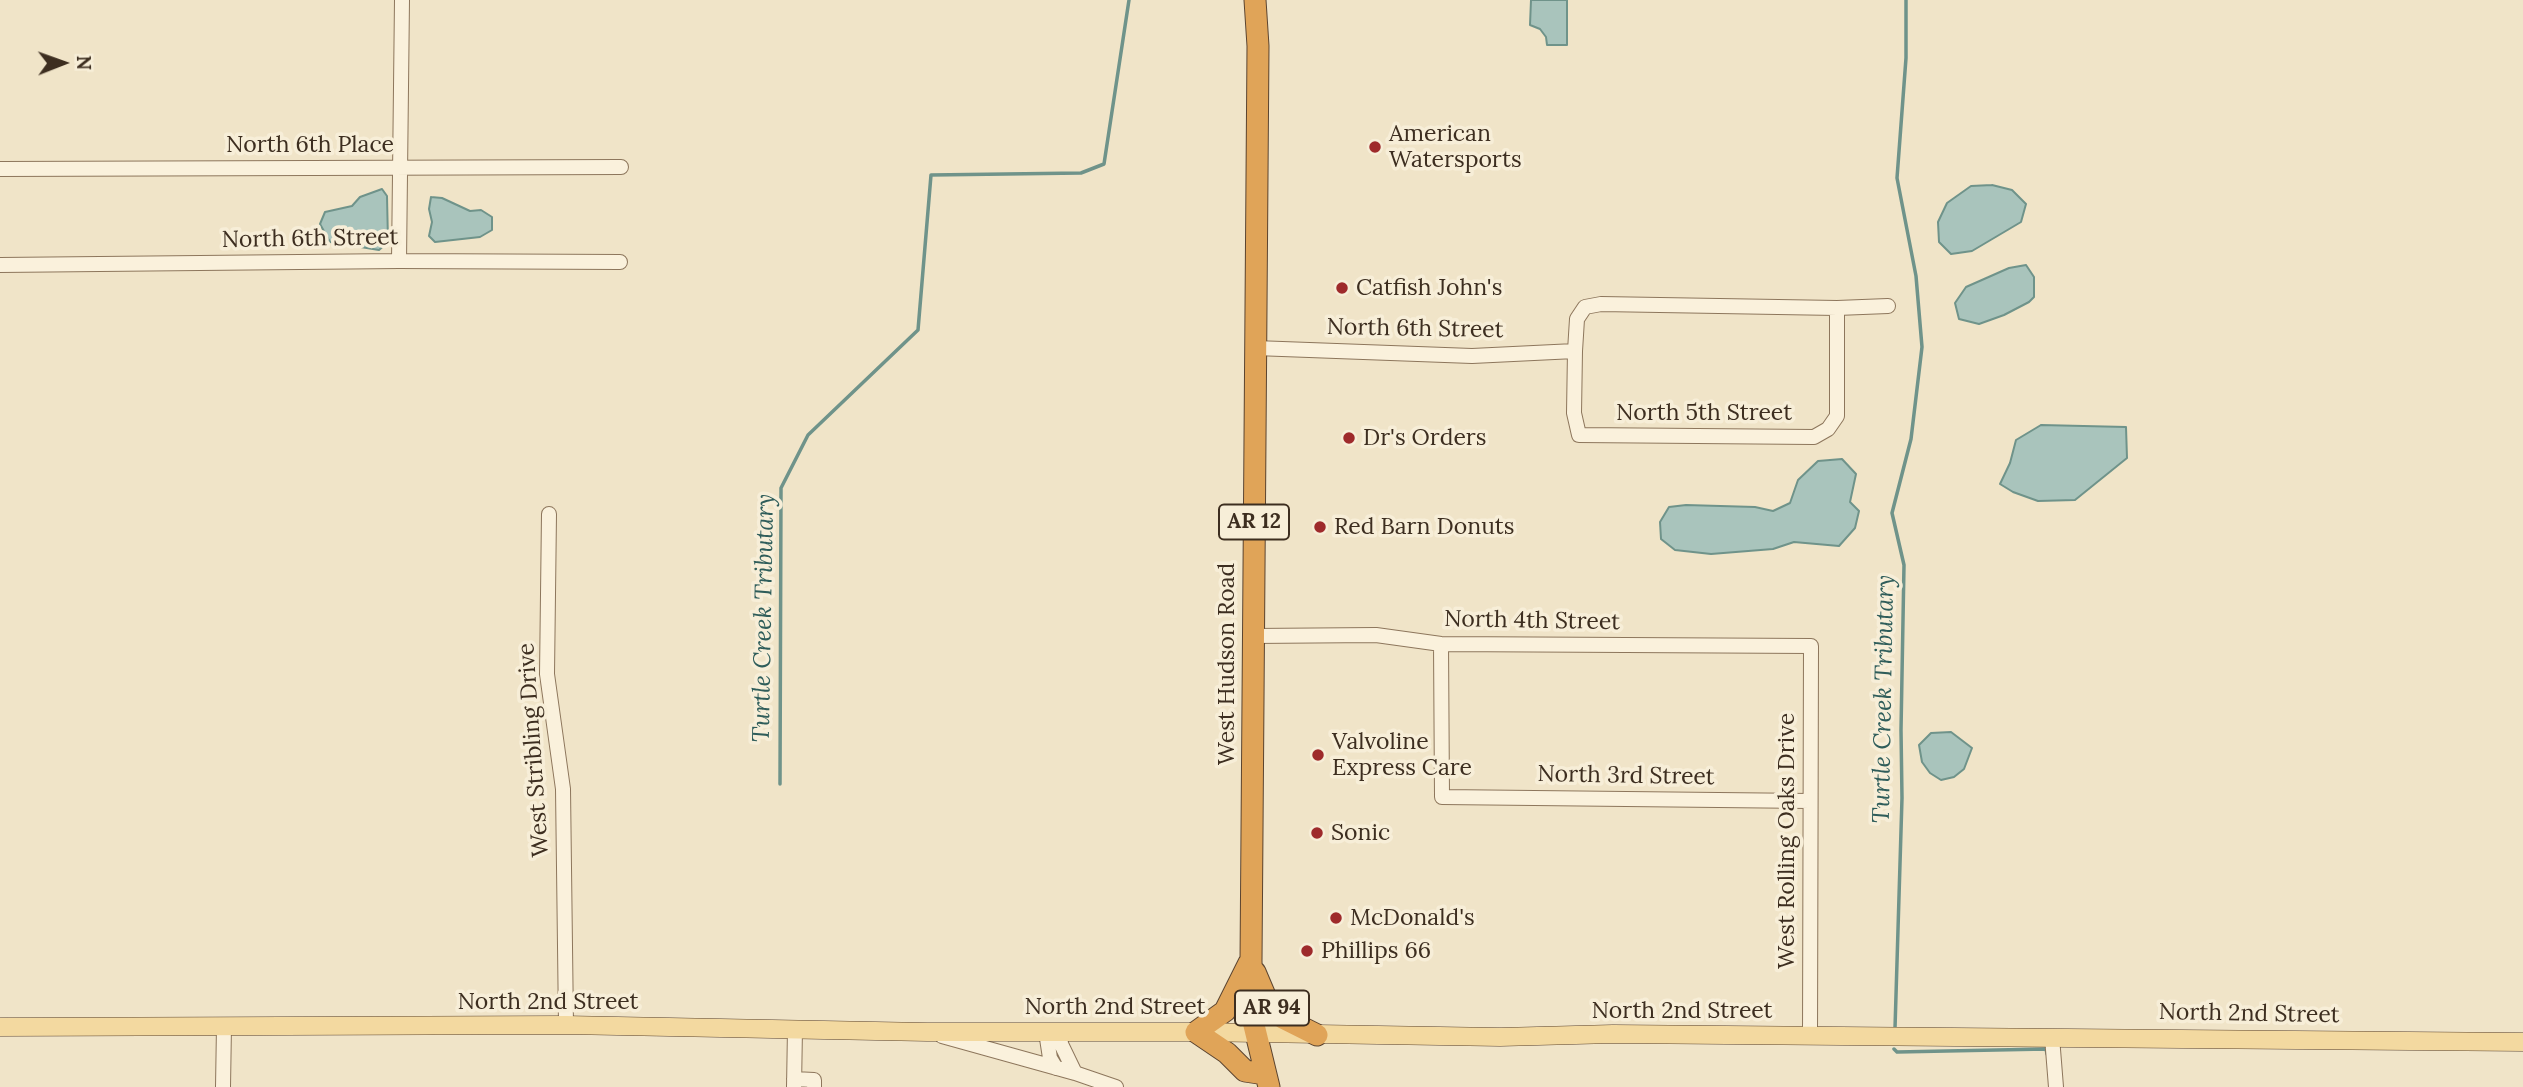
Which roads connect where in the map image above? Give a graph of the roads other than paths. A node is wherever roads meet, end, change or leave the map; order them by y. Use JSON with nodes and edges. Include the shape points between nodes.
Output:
{"nodes":[{"id":1,"x":401,"y":0,"type":"edge"},
{"id":2,"x":1255,"y":0,"type":"edge"},
{"id":3,"x":1268,"y":0,"type":"edge"},
{"id":4,"x":1258,"y":46,"type":"junction"},
{"id":5,"x":401,"y":167,"type":"junction"},
{"id":6,"x":621,"y":167,"type":"dead end"},
{"id":7,"x":0,"y":169,"type":"edge"},
{"id":8,"x":398,"y":261,"type":"junction"},
{"id":9,"x":620,"y":262,"type":"dead end"},
{"id":10,"x":0,"y":265,"type":"edge"},
{"id":11,"x":1888,"y":306,"type":"dead end"},
{"id":12,"x":1837,"y":308,"type":"junction"},
{"id":13,"x":1255,"y":348,"type":"junction"},
{"id":14,"x":1575,"y":351,"type":"junction"},
{"id":15,"x":549,"y":514,"type":"dead end"},
{"id":16,"x":1253,"y":636,"type":"junction"},
{"id":17,"x":1441,"y":644,"type":"junction"},
{"id":18,"x":1811,"y":646,"type":"joint"},
{"id":19,"x":1810,"y":801,"type":"junction"},
{"id":20,"x":1251,"y":960,"type":"junction"},
{"id":21,"x":566,"y":1025,"type":"junction"},
{"id":22,"x":224,"y":1026,"type":"junction"},
{"id":23,"x":0,"y":1027,"type":"edge"},
{"id":24,"x":795,"y":1030,"type":"junction"},
{"id":25,"x":928,"y":1032,"type":"junction"},
{"id":26,"x":1053,"y":1032,"type":"junction"},
{"id":27,"x":1196,"y":1032,"type":"junction"},
{"id":28,"x":1254,"y":1034,"type":"junction"},
{"id":29,"x":1317,"y":1035,"type":"junction"},
{"id":30,"x":1810,"y":1036,"type":"junction"},
{"id":31,"x":2052,"y":1037,"type":"junction"},
{"id":32,"x":2523,"y":1042,"type":"edge"},
{"id":33,"x":1056,"y":1068,"type":"junction"},
{"id":34,"x":1075,"y":1073,"type":"junction"},
{"id":35,"x":1267,"y":1081,"type":"edge"},
{"id":36,"x":794,"y":1083,"type":"edge"},
{"id":37,"x":223,"y":1087,"type":"edge"},
{"id":38,"x":814,"y":1087,"type":"edge"},
{"id":39,"x":1115,"y":1087,"type":"edge"},
{"id":40,"x":2056,"y":1087,"type":"edge"}],
"edges":[{"from":1,"to":5,"type":"street"},
{"from":2,"to":4,"type":"highway","name":"West Hudson Road","number":"AR 12"},
{"from":3,"to":4,"type":"highway","number":"AR 12"},
{"from":4,"to":13,"type":"highway","name":"West Hudson Road","number":"AR 12"},
{"from":5,"to":6,"type":"street","name":"North 6th Place"},
{"from":5,"to":7,"type":"street","name":"North 6th Place"},
{"from":5,"to":8,"type":"street"},
{"from":8,"to":9,"type":"street","name":"North 6th Street"},
{"from":8,"to":10,"type":"street","name":"North 6th Street"},
{"from":11,"to":12,"type":"street"},
{"from":12,"to":14,"type":"street","via":[[1601,304],[1586,307],[1577,319]]},
{"from":12,"to":14,"type":"street","name":"North 5th Street","via":[[1837,416],[1828,429],[1814,437],[1578,435]]},
{"from":13,"to":14,"type":"street","name":"North 6th Street","via":[[1472,356]]},
{"from":13,"to":16,"type":"highway","name":"West Hudson Road","number":"AR 12"},
{"from":15,"to":21,"type":"street","name":"West Stribling Drive","via":[[547,674],[563,789]]},
{"from":16,"to":17,"type":"street","name":"North 4th Street","via":[[1376,635]]},
{"from":16,"to":20,"type":"highway","name":"West Hudson Road","number":"AR 12"},
{"from":17,"to":18,"type":"street","name":"North 4th Street"},
{"from":17,"to":19,"type":"street","name":"North 3rd Street","via":[[1441,797]]},
{"from":18,"to":19,"type":"street","name":"West Rolling Oaks Drive"},
{"from":19,"to":30,"type":"street","name":"West Rolling Oaks Drive"},
{"from":20,"to":27,"type":"highway","number":"AR 12","via":[[1225,1011]]},
{"from":20,"to":28,"type":"highway","name":"West Hudson Road","number":"AR 12"},
{"from":20,"to":29,"type":"highway","number":"AR 94","via":[[1269,1005],[1283,1018]]},
{"from":21,"to":22,"type":"main road","name":"North 2nd Street"},
{"from":21,"to":24,"type":"main road","name":"North 2nd Street"},
{"from":22,"to":23,"type":"main road","name":"North 2nd Street"},
{"from":22,"to":37,"type":"street"},
{"from":24,"to":25,"type":"main road","name":"North 2nd Street"},
{"from":24,"to":36,"type":"street"},
{"from":25,"to":26,"type":"main road","name":"North 2nd Street"},
{"from":25,"to":33,"type":"street"},
{"from":26,"to":27,"type":"main road","name":"North 2nd Street"},
{"from":26,"to":33,"type":"street","via":[[1050,1058]]},
{"from":26,"to":34,"type":"street"},
{"from":27,"to":28,"type":"main road","name":"North 2nd Street"},
{"from":27,"to":35,"type":"highway"},
{"from":28,"to":29,"type":"main road","name":"North 2nd Street","number":"AR 94"},
{"from":28,"to":35,"type":"highway","name":"West Hudson Road"},
{"from":29,"to":30,"type":"main road","name":"North 2nd Street","number":"AR 94"},
{"from":30,"to":31,"type":"main road","name":"North 2nd Street","number":"AR 94"},
{"from":31,"to":32,"type":"main road","name":"North 2nd Street","number":"AR 94"},
{"from":31,"to":40,"type":"street"},
{"from":33,"to":34,"type":"street"},
{"from":34,"to":39,"type":"street"},
{"from":36,"to":38,"type":"street","via":[[814,1080]]}]}
